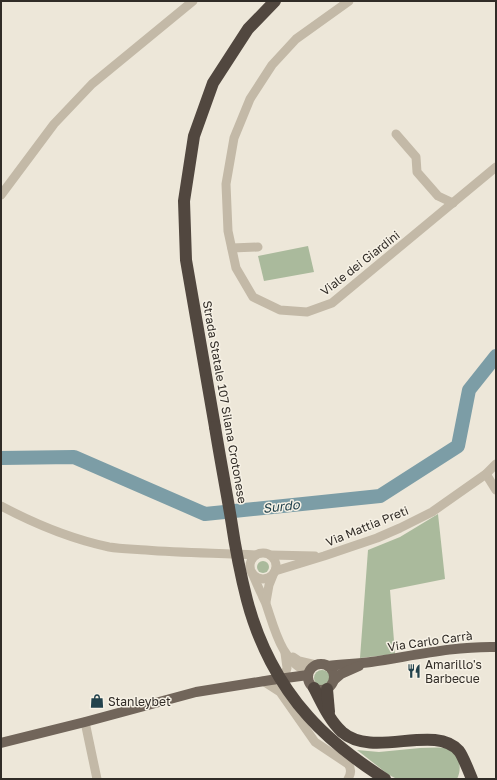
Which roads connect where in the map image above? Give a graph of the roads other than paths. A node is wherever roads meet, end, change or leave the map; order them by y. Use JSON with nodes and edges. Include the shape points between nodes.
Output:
{"nodes":[{"id":1,"x":193,"y":1,"type":"edge"},
{"id":2,"x":275,"y":1,"type":"edge"},
{"id":3,"x":349,"y":1,"type":"edge"},
{"id":4,"x":396,"y":134,"type":"dead end"},
{"id":5,"x":496,"y":167,"type":"edge"},
{"id":6,"x":1,"y":195,"type":"edge"},
{"id":7,"x":453,"y":203,"type":"junction"},
{"id":8,"x":258,"y":246,"type":"dead end"},
{"id":9,"x":232,"y":248,"type":"junction"},
{"id":10,"x":496,"y":464,"type":"edge"},
{"id":11,"x":486,"y":474,"type":"junction"},
{"id":12,"x":496,"y":490,"type":"edge"},
{"id":13,"x":1,"y":506,"type":"edge"},
{"id":14,"x":210,"y":553,"type":"junction"},
{"id":15,"x":256,"y":556,"type":"junction"},
{"id":16,"x":270,"y":556,"type":"junction"},
{"id":17,"x":324,"y":556,"type":"junction"},
{"id":18,"x":250,"y":565,"type":"junction"},
{"id":19,"x":274,"y":573,"type":"junction"},
{"id":20,"x":253,"y":575,"type":"junction"},
{"id":21,"x":266,"y":602,"type":"junction"},
{"id":22,"x":496,"y":648,"type":"edge"},
{"id":23,"x":285,"y":652,"type":"junction"},
{"id":24,"x":368,"y":662,"type":"junction"},
{"id":25,"x":328,"y":666,"type":"junction"},
{"id":26,"x":312,"y":677,"type":"junction"},
{"id":27,"x":284,"y":678,"type":"junction"},
{"id":28,"x":267,"y":680,"type":"junction"},
{"id":29,"x":330,"y":684,"type":"junction"},
{"id":30,"x":330,"y":717,"type":"junction"},
{"id":31,"x":85,"y":722,"type":"junction"},
{"id":32,"x":1,"y":743,"type":"edge"},
{"id":33,"x":466,"y":766,"type":"junction"},
{"id":34,"x":97,"y":779,"type":"edge"},
{"id":35,"x":348,"y":779,"type":"edge"},
{"id":36,"x":385,"y":779,"type":"edge"},
{"id":37,"x":462,"y":779,"type":"edge"},
{"id":38,"x":472,"y":779,"type":"edge"}],
"edges":[{"from":1,"to":6,"type":"street","via":[[92,84],[54,124]]},
{"from":2,"to":36,"type":"highway","name":"Strada Statale 107 Silana Crotonese","bridge":true,"via":[[248,28],[213,83],[194,136],[184,201],[186,260],[238,562],[257,630],[287,689],[308,716],[363,765]]},
{"from":3,"to":9,"type":"street","name":"Viale dei Giardini","via":[[296,39],[272,65],[250,98],[234,138],[226,184],[228,231]]},
{"from":4,"to":7,"type":"street","via":[[416,157],[417,172],[438,196]]},
{"from":5,"to":7,"type":"street","name":"Viale dei Giardini"},
{"from":7,"to":9,"type":"street","name":"Viale dei Giardini","via":[[332,303],[307,312],[280,310],[253,297],[236,268]]},
{"from":8,"to":9,"type":"street"},
{"from":10,"to":11,"type":"street","name":"Via Mattia Preti"},
{"from":11,"to":12,"type":"street"},
{"from":11,"to":17,"type":"street","name":"Via Mattia Preti","via":[[432,512],[377,538]]},
{"from":13,"to":14,"type":"street","via":[[25,519],[87,542],[111,547]]},
{"from":14,"to":15,"type":"street","name":"Via Mattia Preti"},
{"from":14,"to":18,"type":"street"},
{"from":15,"to":16,"type":"street","name":"Via Mattia Preti"},
{"from":15,"to":18,"type":"street"},
{"from":16,"to":17,"type":"street","name":"Via Mattia Preti"},
{"from":16,"to":19,"type":"street","via":[[275,563]]},
{"from":17,"to":19,"type":"street","name":"Via Mattia Preti"},
{"from":18,"to":20,"type":"street"},
{"from":19,"to":20,"type":"street","name":"Via Mattia Preti","via":[[266,579]]},
{"from":19,"to":21,"type":"street"},
{"from":20,"to":21,"type":"street"},
{"from":21,"to":23,"type":"street"},
{"from":22,"to":24,"type":"main road","name":"Via Carlo Carrà","via":[[442,651]]},
{"from":23,"to":26,"type":"street","via":[[299,661]]},
{"from":23,"to":27,"type":"street","via":[[287,668]]},
{"from":24,"to":25,"type":"main road","name":"Via Carlo Carrà"},
{"from":24,"to":29,"type":"main road","name":"Via Carlo Carrà","via":[[341,674]]},
{"from":25,"to":26,"type":"main road","name":"Via Carlo Carrà","via":[[324,664]]},
{"from":25,"to":29,"type":"main road","via":[[334,676]]},
{"from":26,"to":27,"type":"main road"},
{"from":26,"to":28,"type":"main road","via":[[298,683]]},
{"from":26,"to":29,"type":"main road","via":[[320,690]]},
{"from":26,"to":30,"type":"highway"},
{"from":27,"to":28,"type":"main road"},
{"from":28,"to":31,"type":"main road","via":[[196,692]]},
{"from":28,"to":35,"type":"street","via":[[280,692],[315,742],[348,764]]},
{"from":29,"to":30,"type":"highway"},
{"from":30,"to":33,"type":"highway","via":[[352,739],[380,743],[434,740],[451,745],[460,752]]},
{"from":31,"to":32,"type":"main road"},
{"from":31,"to":34,"type":"street"},
{"from":33,"to":37,"type":"highway"},
{"from":33,"to":38,"type":"highway"}]}
